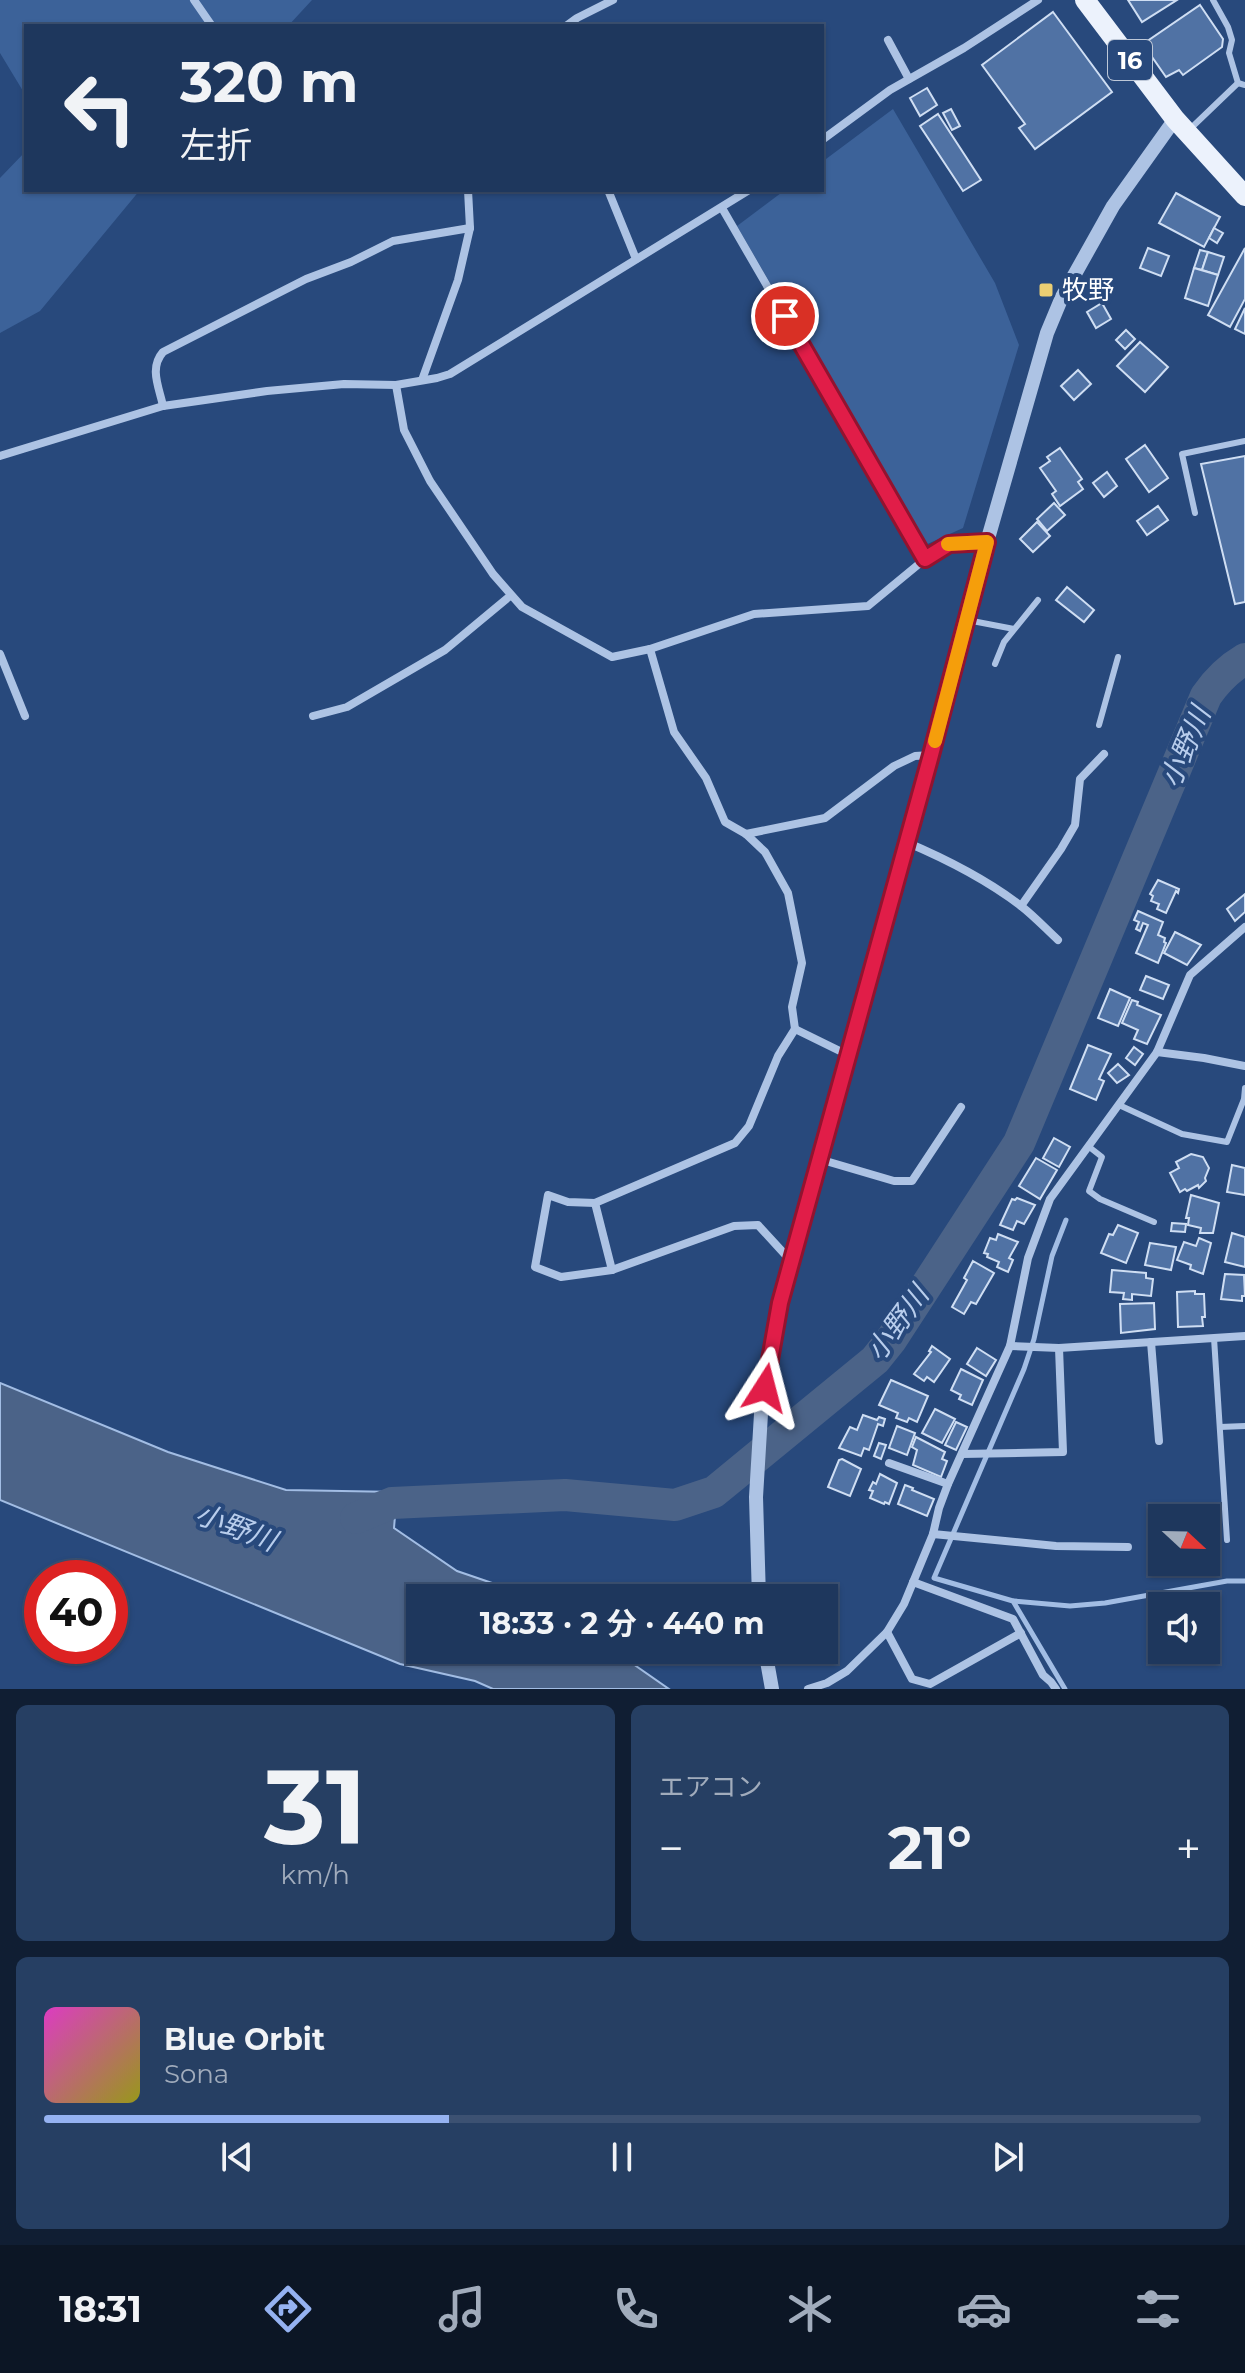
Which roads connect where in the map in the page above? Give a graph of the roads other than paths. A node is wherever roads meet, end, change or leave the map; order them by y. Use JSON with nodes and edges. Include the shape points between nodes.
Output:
{"nodes":[{"id":1,"x":194,"y":0,"type":"edge"},
{"id":2,"x":613,"y":0,"type":"edge"},
{"id":3,"x":1038,"y":0,"type":"edge"},
{"id":4,"x":1085,"y":0,"type":"edge"},
{"id":5,"x":1213,"y":0,"type":"edge"},
{"id":6,"x":211,"y":24,"type":"edge"},
{"id":7,"x":570,"y":24,"type":"edge"},
{"id":8,"x":888,"y":40,"type":"dead end"},
{"id":9,"x":909,"y":79,"type":"junction"},
{"id":10,"x":1242,"y":84,"type":"edge"},
{"id":11,"x":1181,"y":125,"type":"junction"},
{"id":12,"x":824,"y":139,"type":"edge"},
{"id":13,"x":468,"y":192,"type":"edge"},
{"id":14,"x":609,"y":192,"type":"edge"},
{"id":15,"x":746,"y":192,"type":"edge"},
{"id":16,"x":1245,"y":196,"type":"edge"},
{"id":17,"x":722,"y":208,"type":"junction"},
{"id":18,"x":470,"y":228,"type":"junction"},
{"id":19,"x":636,"y":259,"type":"junction"},
{"id":20,"x":422,"y":380,"type":"junction"},
{"id":21,"x":396,"y":385,"type":"junction"},
{"id":22,"x":163,"y":406,"type":"junction"},
{"id":23,"x":1245,"y":441,"type":"edge"},
{"id":24,"x":0,"y":456,"type":"edge"},
{"id":25,"x":1195,"y":513,"type":"dead end"},
{"id":26,"x":987,"y":542,"type":"junction"},
{"id":27,"x":925,"y":559,"type":"junction"},
{"id":28,"x":510,"y":596,"type":"junction"},
{"id":29,"x":1038,"y":600,"type":"dead end"},
{"id":30,"x":967,"y":620,"type":"junction"},
{"id":31,"x":1014,"y":629,"type":"junction"},
{"id":32,"x":650,"y":649,"type":"junction"},
{"id":33,"x":0,"y":654,"type":"edge"},
{"id":34,"x":1118,"y":657,"type":"dead end"},
{"id":35,"x":995,"y":664,"type":"dead end"},
{"id":36,"x":25,"y":716,"type":"dead end"},
{"id":37,"x":313,"y":716,"type":"dead end"},
{"id":38,"x":1099,"y":725,"type":"dead end"},
{"id":39,"x":1104,"y":754,"type":"dead end"},
{"id":40,"x":931,"y":755,"type":"junction"},
{"id":41,"x":746,"y":834,"type":"junction"},
{"id":42,"x":906,"y":842,"type":"junction"},
{"id":43,"x":1021,"y":906,"type":"junction"},
{"id":44,"x":1245,"y":927,"type":"edge"},
{"id":45,"x":1058,"y":940,"type":"dead end"},
{"id":46,"x":795,"y":1029,"type":"junction"},
{"id":47,"x":1157,"y":1052,"type":"junction"},
{"id":48,"x":848,"y":1055,"type":"junction"},
{"id":49,"x":1245,"y":1066,"type":"edge"},
{"id":50,"x":1245,"y":1088,"type":"edge"},
{"id":51,"x":1119,"y":1105,"type":"junction"},
{"id":52,"x":961,"y":1107,"type":"dead end"},
{"id":53,"x":1088,"y":1146,"type":"junction"},
{"id":54,"x":819,"y":1159,"type":"junction"},
{"id":55,"x":595,"y":1203,"type":"junction"},
{"id":56,"x":1154,"y":1222,"type":"dead end"},
{"id":57,"x":791,"y":1261,"type":"junction"},
{"id":58,"x":612,"y":1270,"type":"junction"},
{"id":59,"x":1245,"y":1336,"type":"edge"},
{"id":60,"x":1214,"y":1338,"type":"junction"},
{"id":61,"x":1151,"y":1342,"type":"junction"},
{"id":62,"x":1010,"y":1346,"type":"junction"},
{"id":63,"x":1059,"y":1348,"type":"junction"},
{"id":64,"x":1245,"y":1426,"type":"edge"},
{"id":65,"x":1220,"y":1427,"type":"junction"},
{"id":66,"x":1159,"y":1441,"type":"dead end"},
{"id":67,"x":962,"y":1454,"type":"junction"},
{"id":68,"x":889,"y":1463,"type":"dead end"},
{"id":69,"x":948,"y":1484,"type":"junction"},
{"id":70,"x":933,"y":1534,"type":"junction"},
{"id":71,"x":1227,"y":1540,"type":"dead end"},
{"id":72,"x":1128,"y":1547,"type":"dead end"},
{"id":73,"x":913,"y":1582,"type":"junction"},
{"id":74,"x":759,"y":1584,"type":"edge"},
{"id":75,"x":887,"y":1632,"type":"junction"},
{"id":76,"x":1021,"y":1633,"type":"junction"},
{"id":77,"x":768,"y":1664,"type":"edge"},
{"id":78,"x":772,"y":1689,"type":"edge"},
{"id":79,"x":808,"y":1689,"type":"edge"},
{"id":80,"x":1056,"y":1689,"type":"edge"}],
"edges":[{"from":1,"to":6,"type":"street"},
{"from":2,"to":7,"type":"street"},
{"from":3,"to":9,"type":"street"},
{"from":4,"to":11,"type":"main road","number":"16"},
{"from":5,"to":10,"type":"lane","via":[[1232,40],[1229,53]]},
{"from":8,"to":9,"type":"street"},
{"from":9,"to":12,"type":"street"},
{"from":10,"to":11,"type":"lane"},
{"from":11,"to":16,"type":"main road","number":"16"},
{"from":11,"to":26,"type":"street","via":[[1113,206],[1062,297]]},
{"from":13,"to":18,"type":"street"},
{"from":14,"to":19,"type":"street"},
{"from":15,"to":17,"type":"street"},
{"from":17,"to":19,"type":"street"},
{"from":17,"to":27,"type":"street"},
{"from":18,"to":20,"type":"street","via":[[458,280]]},
{"from":18,"to":22,"type":"street","via":[[393,241],[280,291],[163,352],[154,367]]},
{"from":19,"to":20,"type":"street","via":[[450,374]]},
{"from":20,"to":21,"type":"street"},
{"from":21,"to":22,"type":"street","via":[[344,384]]},
{"from":21,"to":28,"type":"street","via":[[404,430],[430,481]]},
{"from":22,"to":24,"type":"street"},
{"from":23,"to":25,"type":"lane","via":[[1182,454]]},
{"from":26,"to":27,"type":"street","via":[[949,544]]},
{"from":26,"to":30,"type":"street"},
{"from":27,"to":32,"type":"street","via":[[868,606],[754,614]]},
{"from":28,"to":32,"type":"street","via":[[612,657]]},
{"from":28,"to":37,"type":"street","via":[[445,650],[347,707]]},
{"from":29,"to":31,"type":"lane"},
{"from":30,"to":31,"type":"lane"},
{"from":30,"to":40,"type":"street"},
{"from":31,"to":35,"type":"lane"},
{"from":32,"to":41,"type":"street","via":[[674,732],[706,778],[725,822]]},
{"from":33,"to":36,"type":"street"},
{"from":34,"to":38,"type":"lane"},
{"from":39,"to":43,"type":"street","via":[[1080,779],[1075,825]]},
{"from":40,"to":41,"type":"street","via":[[894,766],[825,818]]},
{"from":40,"to":42,"type":"street"},
{"from":41,"to":46,"type":"street","via":[[765,852],[788,893],[802,963],[792,1007]]},
{"from":42,"to":43,"type":"street","via":[[949,860]]},
{"from":42,"to":48,"type":"street"},
{"from":43,"to":45,"type":"street"},
{"from":44,"to":47,"type":"street","via":[[1190,975]]},
{"from":46,"to":48,"type":"street"},
{"from":46,"to":55,"type":"street","via":[[749,1126],[735,1143]]},
{"from":47,"to":49,"type":"street"},
{"from":47,"to":51,"type":"street"},
{"from":48,"to":54,"type":"street"},
{"from":50,"to":51,"type":"lane","via":[[1227,1142],[1182,1134]]},
{"from":51,"to":53,"type":"street"},
{"from":52,"to":54,"type":"street","via":[[912,1181],[894,1181]]},
{"from":53,"to":56,"type":"lane","via":[[1102,1157],[1089,1191]]},
{"from":53,"to":62,"type":"street","via":[[1050,1199],[1028,1258]]},
{"from":54,"to":57,"type":"street"},
{"from":55,"to":58,"type":"street"},
{"from":55,"to":58,"type":"street","via":[[548,1195],[535,1267],[561,1277]]},
{"from":57,"to":58,"type":"street","via":[[758,1225],[734,1226]]},
{"from":57,"to":74,"type":"street","via":[[761,1414]]},
{"from":59,"to":60,"type":"street"},
{"from":60,"to":61,"type":"street"},
{"from":60,"to":65,"type":"lane"},
{"from":61,"to":63,"type":"street"},
{"from":61,"to":66,"type":"street"},
{"from":62,"to":63,"type":"street"},
{"from":62,"to":67,"type":"street"},
{"from":63,"to":67,"type":"street","via":[[1063,1452]]},
{"from":64,"to":65,"type":"lane"},
{"from":65,"to":71,"type":"lane"},
{"from":67,"to":69,"type":"street"},
{"from":68,"to":69,"type":"street"},
{"from":69,"to":70,"type":"street"},
{"from":70,"to":72,"type":"street"},
{"from":70,"to":73,"type":"street"},
{"from":73,"to":75,"type":"street"},
{"from":73,"to":76,"type":"street","via":[[1013,1619]]},
{"from":75,"to":76,"type":"street","via":[[912,1679],[930,1684]]},
{"from":75,"to":79,"type":"street","via":[[847,1671]]},
{"from":76,"to":80,"type":"street"},
{"from":77,"to":78,"type":"street"}]}
